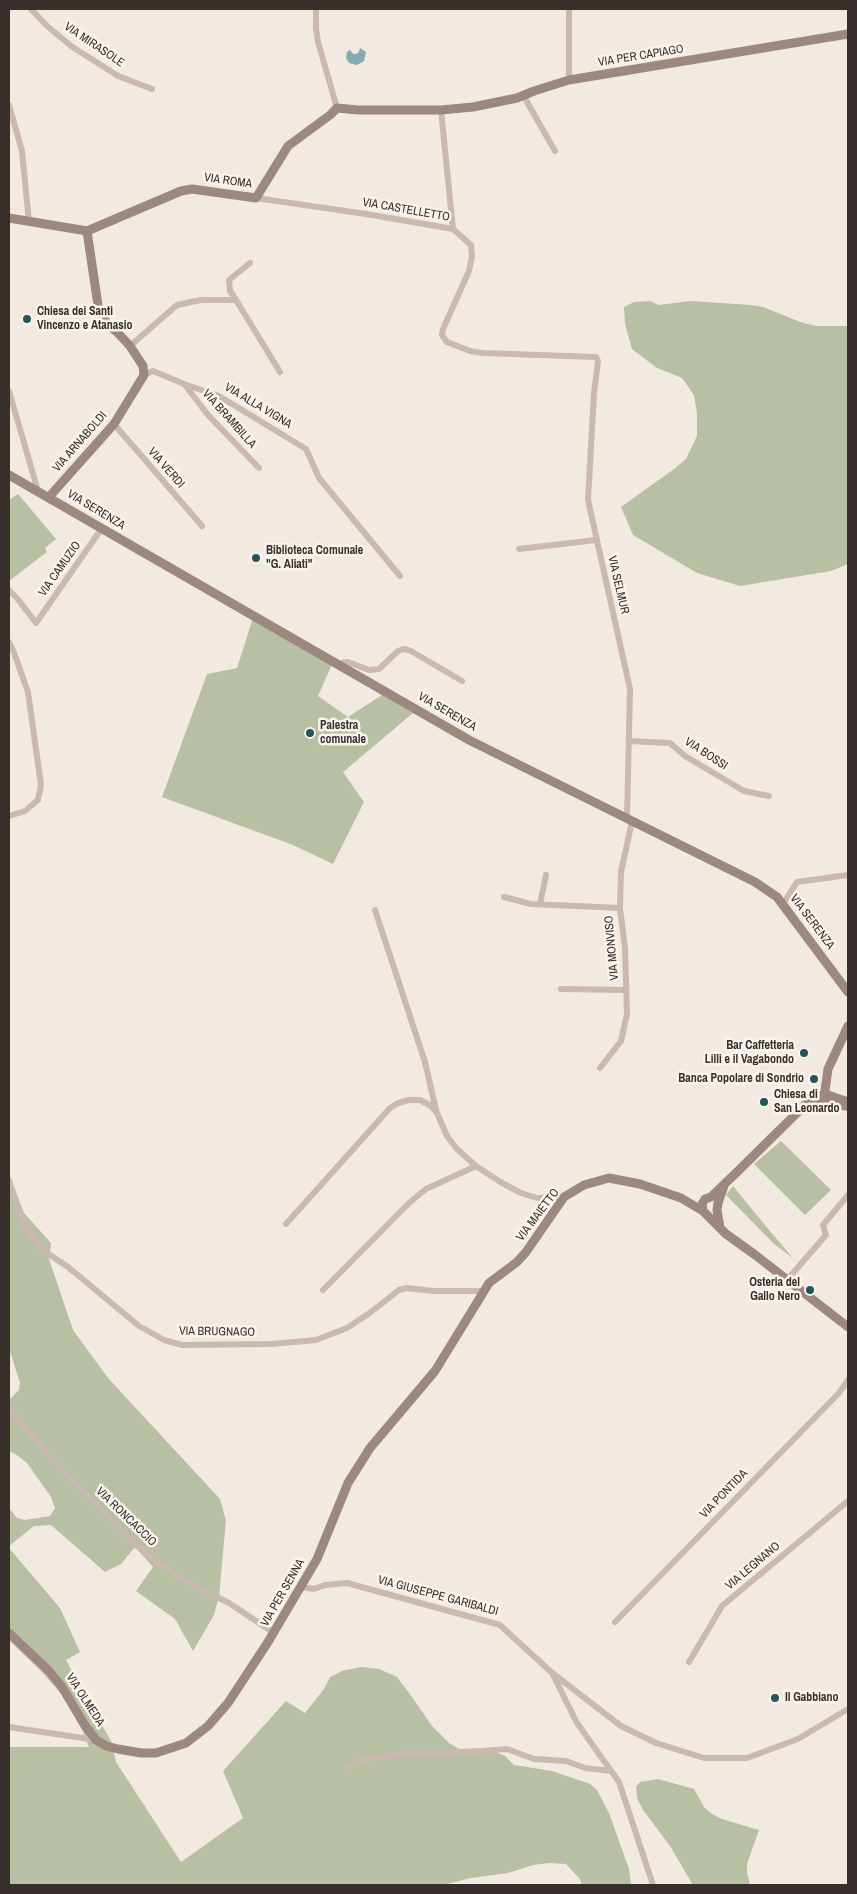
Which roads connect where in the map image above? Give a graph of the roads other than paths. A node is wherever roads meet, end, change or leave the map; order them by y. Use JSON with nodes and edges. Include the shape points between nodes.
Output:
{"nodes":[{"id":1,"x":32,"y":9,"type":"edge"},
{"id":2,"x":316,"y":9,"type":"edge"},
{"id":3,"x":569,"y":9,"type":"edge"},
{"id":4,"x":848,"y":34,"type":"edge"},
{"id":5,"x":569,"y":80,"type":"junction"},
{"id":6,"x":152,"y":89,"type":"dead end"},
{"id":7,"x":523,"y":95,"type":"junction"},
{"id":8,"x":9,"y":105,"type":"edge"},
{"id":9,"x":337,"y":108,"type":"junction"},
{"id":10,"x":441,"y":110,"type":"junction"},
{"id":11,"x":555,"y":151,"type":"dead end"},
{"id":12,"x":256,"y":198,"type":"junction"},
{"id":13,"x":9,"y":218,"type":"edge"},
{"id":14,"x":29,"y":222,"type":"junction"},
{"id":15,"x":453,"y":229,"type":"junction"},
{"id":16,"x":87,"y":231,"type":"junction"},
{"id":17,"x":250,"y":263,"type":"dead end"},
{"id":18,"x":236,"y":300,"type":"junction"},
{"id":19,"x":130,"y":346,"type":"junction"},
{"id":20,"x":596,"y":357,"type":"joint"},
{"id":21,"x":280,"y":372,"type":"dead end"},
{"id":22,"x":144,"y":375,"type":"junction"},
{"id":23,"x":184,"y":384,"type":"junction"},
{"id":24,"x":9,"y":391,"type":"edge"},
{"id":25,"x":114,"y":424,"type":"junction"},
{"id":26,"x":259,"y":468,"type":"dead end"},
{"id":27,"x":9,"y":475,"type":"edge"},
{"id":28,"x":38,"y":491,"type":"junction"},
{"id":29,"x":49,"y":497,"type":"junction"},
{"id":30,"x":202,"y":526,"type":"dead end"},
{"id":31,"x":102,"y":528,"type":"junction"},
{"id":32,"x":596,"y":540,"type":"junction"},
{"id":33,"x":519,"y":548,"type":"dead end"},
{"id":34,"x":400,"y":576,"type":"dead end"},
{"id":35,"x":9,"y":590,"type":"edge"},
{"id":36,"x":9,"y":642,"type":"edge"},
{"id":37,"x":338,"y":664,"type":"junction"},
{"id":38,"x":462,"y":681,"type":"dead end"},
{"id":39,"x":629,"y":742,"type":"junction"},
{"id":40,"x":768,"y":796,"type":"dead end"},
{"id":41,"x":9,"y":816,"type":"edge"},
{"id":42,"x":629,"y":820,"type":"junction"},
{"id":43,"x":546,"y":875,"type":"dead end"},
{"id":44,"x":848,"y":875,"type":"edge"},
{"id":45,"x":504,"y":897,"type":"dead end"},
{"id":46,"x":540,"y":904,"type":"junction"},
{"id":47,"x":782,"y":904,"type":"junction"},
{"id":48,"x":620,"y":908,"type":"junction"},
{"id":49,"x":375,"y":910,"type":"dead end"},
{"id":50,"x":561,"y":988,"type":"dead end"},
{"id":51,"x":626,"y":990,"type":"junction"},
{"id":52,"x":848,"y":992,"type":"edge"},
{"id":53,"x":848,"y":1026,"type":"edge"},
{"id":54,"x":600,"y":1068,"type":"dead end"},
{"id":55,"x":825,"y":1094,"type":"junction"},
{"id":56,"x":848,"y":1102,"type":"edge"},
{"id":57,"x":848,"y":1107,"type":"edge"},
{"id":58,"x":437,"y":1113,"type":"junction"},
{"id":59,"x":800,"y":1114,"type":"junction"},
{"id":60,"x":789,"y":1121,"type":"junction"},
{"id":61,"x":476,"y":1166,"type":"junction"},
{"id":62,"x":9,"y":1180,"type":"edge"},
{"id":63,"x":848,"y":1195,"type":"edge"},
{"id":64,"x":564,"y":1197,"type":"junction"},
{"id":65,"x":681,"y":1198,"type":"junction"},
{"id":66,"x":713,"y":1202,"type":"junction"},
{"id":67,"x":705,"y":1212,"type":"junction"},
{"id":68,"x":286,"y":1224,"type":"dead end"},
{"id":69,"x":720,"y":1228,"type":"junction"},
{"id":70,"x":787,"y":1280,"type":"junction"},
{"id":71,"x":323,"y":1290,"type":"dead end"},
{"id":72,"x":484,"y":1291,"type":"junction"},
{"id":73,"x":848,"y":1327,"type":"edge"},
{"id":74,"x":848,"y":1383,"type":"edge"},
{"id":75,"x":9,"y":1409,"type":"edge"},
{"id":76,"x":848,"y":1501,"type":"edge"},
{"id":77,"x":302,"y":1587,"type":"junction"},
{"id":78,"x":615,"y":1622,"type":"dead end"},
{"id":79,"x":9,"y":1633,"type":"edge"},
{"id":80,"x":274,"y":1633,"type":"junction"},
{"id":81,"x":690,"y":1662,"type":"dead end"},
{"id":82,"x":551,"y":1672,"type":"junction"},
{"id":83,"x":848,"y":1710,"type":"edge"},
{"id":84,"x":9,"y":1727,"type":"edge"},
{"id":85,"x":96,"y":1740,"type":"junction"},
{"id":86,"x":348,"y":1767,"type":"dead end"},
{"id":87,"x":612,"y":1770,"type":"junction"},
{"id":88,"x":653,"y":1885,"type":"edge"}],
"edges":[{"from":1,"to":6,"type":"street","name":"VIA MIRASOLE","via":[[71,46],[118,76]]},
{"from":2,"to":9,"type":"street","via":[[318,42]]},
{"from":3,"to":5,"type":"street"},
{"from":4,"to":5,"type":"street","name":"VIA PER CAPIAGO"},
{"from":5,"to":7,"type":"street","name":"VIA PER CAPIAGO"},
{"from":7,"to":10,"type":"street","name":"VIA PER CAPIAGO","via":[[473,107]]},
{"from":7,"to":11,"type":"street"},
{"from":8,"to":14,"type":"street","via":[[22,151]]},
{"from":9,"to":10,"type":"street"},
{"from":9,"to":12,"type":"street","name":"VIA ROMA","via":[[288,146]]},
{"from":10,"to":15,"type":"street"},
{"from":12,"to":15,"type":"street","name":"VIA CASTELLETTO"},
{"from":12,"to":16,"type":"street","name":"VIA ROMA","via":[[192,189],[181,191]]},
{"from":13,"to":14,"type":"street"},
{"from":14,"to":16,"type":"street"},
{"from":15,"to":20,"type":"street","name":"VIA CASTELLETTO","via":[[471,245],[472,256],[469,271],[443,329],[442,335],[447,342],[482,354]]},
{"from":16,"to":19,"type":"street","via":[[99,312]]},
{"from":17,"to":18,"type":"street","via":[[229,280],[230,291]]},
{"from":18,"to":19,"type":"street","via":[[201,300],[176,306]]},
{"from":18,"to":21,"type":"street"},
{"from":19,"to":22,"type":"street","via":[[143,366]]},
{"from":20,"to":32,"type":"street","name":"VIA SELMUR","via":[[588,500]]},
{"from":22,"to":23,"type":"street","name":"VIA ALLA VIGNA","via":[[153,370]]},
{"from":22,"to":25,"type":"street","name":"VIA ARNABOLDI"},
{"from":23,"to":26,"type":"street","name":"VIA BRAMBILLA","via":[[208,415]]},
{"from":23,"to":34,"type":"street","name":"VIA ALLA VIGNA","via":[[220,396],[306,449],[319,478]]},
{"from":24,"to":28,"type":"street"},
{"from":25,"to":29,"type":"street","name":"VIA ARNABOLDI"},
{"from":25,"to":30,"type":"street","name":"VIA VERDI"},
{"from":27,"to":28,"type":"street","name":"VIA SERENZA"},
{"from":28,"to":29,"type":"street","name":"VIA SERENZA"},
{"from":29,"to":31,"type":"street","name":"VIA SERENZA"},
{"from":31,"to":35,"type":"street","name":"VIA CAMUZIO","via":[[36,623]]},
{"from":31,"to":37,"type":"street","name":"VIA SERENZA"},
{"from":32,"to":33,"type":"street"},
{"from":32,"to":39,"type":"street","name":"VIA SELMUR","via":[[630,689]]},
{"from":36,"to":41,"type":"street","via":[[28,692],[41,785],[38,800],[25,811]]},
{"from":37,"to":38,"type":"street","via":[[348,662],[369,670],[379,669],[404,649]]},
{"from":37,"to":42,"type":"street","name":"VIA SERENZA","via":[[469,740]]},
{"from":39,"to":40,"type":"street","name":"VIA BOSSI","via":[[670,743],[685,756],[744,792]]},
{"from":39,"to":42,"type":"street","name":"VIA SELMUR"},
{"from":42,"to":47,"type":"street","name":"VIA SERENZA","via":[[755,882]]},
{"from":42,"to":48,"type":"street","name":"VIA MONVISO","via":[[621,872]]},
{"from":43,"to":46,"type":"street"},
{"from":44,"to":47,"type":"street","via":[[797,882]]},
{"from":45,"to":46,"type":"street"},
{"from":46,"to":48,"type":"street"},
{"from":47,"to":52,"type":"street","name":"VIA SERENZA"},
{"from":48,"to":51,"type":"street","name":"VIA MONVISO"},
{"from":49,"to":58,"type":"street","via":[[425,1062]]},
{"from":50,"to":51,"type":"street"},
{"from":51,"to":54,"type":"street","name":"VIA MONVISO","via":[[627,1014],[621,1041]]},
{"from":53,"to":55,"type":"street","via":[[831,1063]]},
{"from":55,"to":56,"type":"street"},
{"from":55,"to":59,"type":"street","via":[[821,1102]]},
{"from":55,"to":60,"type":"street","via":[[809,1101]]},
{"from":57,"to":59,"type":"street","via":[[828,1103]]},
{"from":58,"to":61,"type":"street","via":[[457,1150]]},
{"from":58,"to":68,"type":"street","via":[[420,1100],[398,1103],[390,1108]]},
{"from":59,"to":60,"type":"street"},
{"from":60,"to":66,"type":"street","via":[[725,1184]]},
{"from":61,"to":64,"type":"street","via":[[521,1193],[537,1198]]},
{"from":61,"to":71,"type":"street","via":[[434,1185],[409,1203]]},
{"from":62,"to":72,"type":"street","name":"VIA BRUGNAGO","via":[[20,1213],[44,1251],[139,1326],[164,1340],[182,1345],[316,1340],[346,1328],[399,1290]]},
{"from":63,"to":70,"type":"street","via":[[823,1225],[826,1235]]},
{"from":64,"to":65,"type":"street","name":"VIA MAIETTO","via":[[584,1185],[610,1178]]},
{"from":64,"to":72,"type":"street","name":"VIA MAIETTO","via":[[526,1252]]},
{"from":65,"to":66,"type":"street","name":"VIA MAIETTO"},
{"from":65,"to":67,"type":"street","name":"VIA MAIETTO"},
{"from":66,"to":67,"type":"street","via":[[712,1214]]},
{"from":66,"to":67,"type":"street","via":[[702,1204]]},
{"from":66,"to":69,"type":"street"},
{"from":67,"to":69,"type":"street","name":"VIA MAIETTO"},
{"from":69,"to":70,"type":"street","name":"VIA MAIETTO"},
{"from":70,"to":73,"type":"street","name":"VIA MAIETTO"},
{"from":72,"to":77,"type":"street","name":"VIA PER SENNA","via":[[435,1371],[358,1466]]},
{"from":74,"to":78,"type":"street","name":"VIA PONTIDA"},
{"from":75,"to":80,"type":"street","name":"VIA RONCACCIO","via":[[130,1540],[185,1581],[228,1603]]},
{"from":76,"to":81,"type":"street","name":"VIA LEGNANO","via":[[722,1606]]},
{"from":77,"to":80,"type":"street","name":"VIA PER SENNA"},
{"from":77,"to":82,"type":"street","name":"VIA GIUSEPPE GARIBALDI","via":[[314,1589],[347,1584],[500,1625]]},
{"from":79,"to":85,"type":"street","name":"VIA OLMEDA","via":[[49,1670]]},
{"from":80,"to":85,"type":"street","name":"VIA PER SENNA","via":[[228,1703],[208,1726],[186,1743],[156,1753],[142,1753],[118,1749]]},
{"from":82,"to":83,"type":"street","via":[[622,1726],[656,1743],[704,1758],[747,1758],[798,1739]]},
{"from":82,"to":87,"type":"street","via":[[578,1723]]},
{"from":84,"to":85,"type":"street","name":"VIA PER SENNA"},
{"from":86,"to":87,"type":"street","via":[[364,1759],[412,1753],[507,1749],[534,1759]]},
{"from":87,"to":88,"type":"street","via":[[619,1782]]}]}
